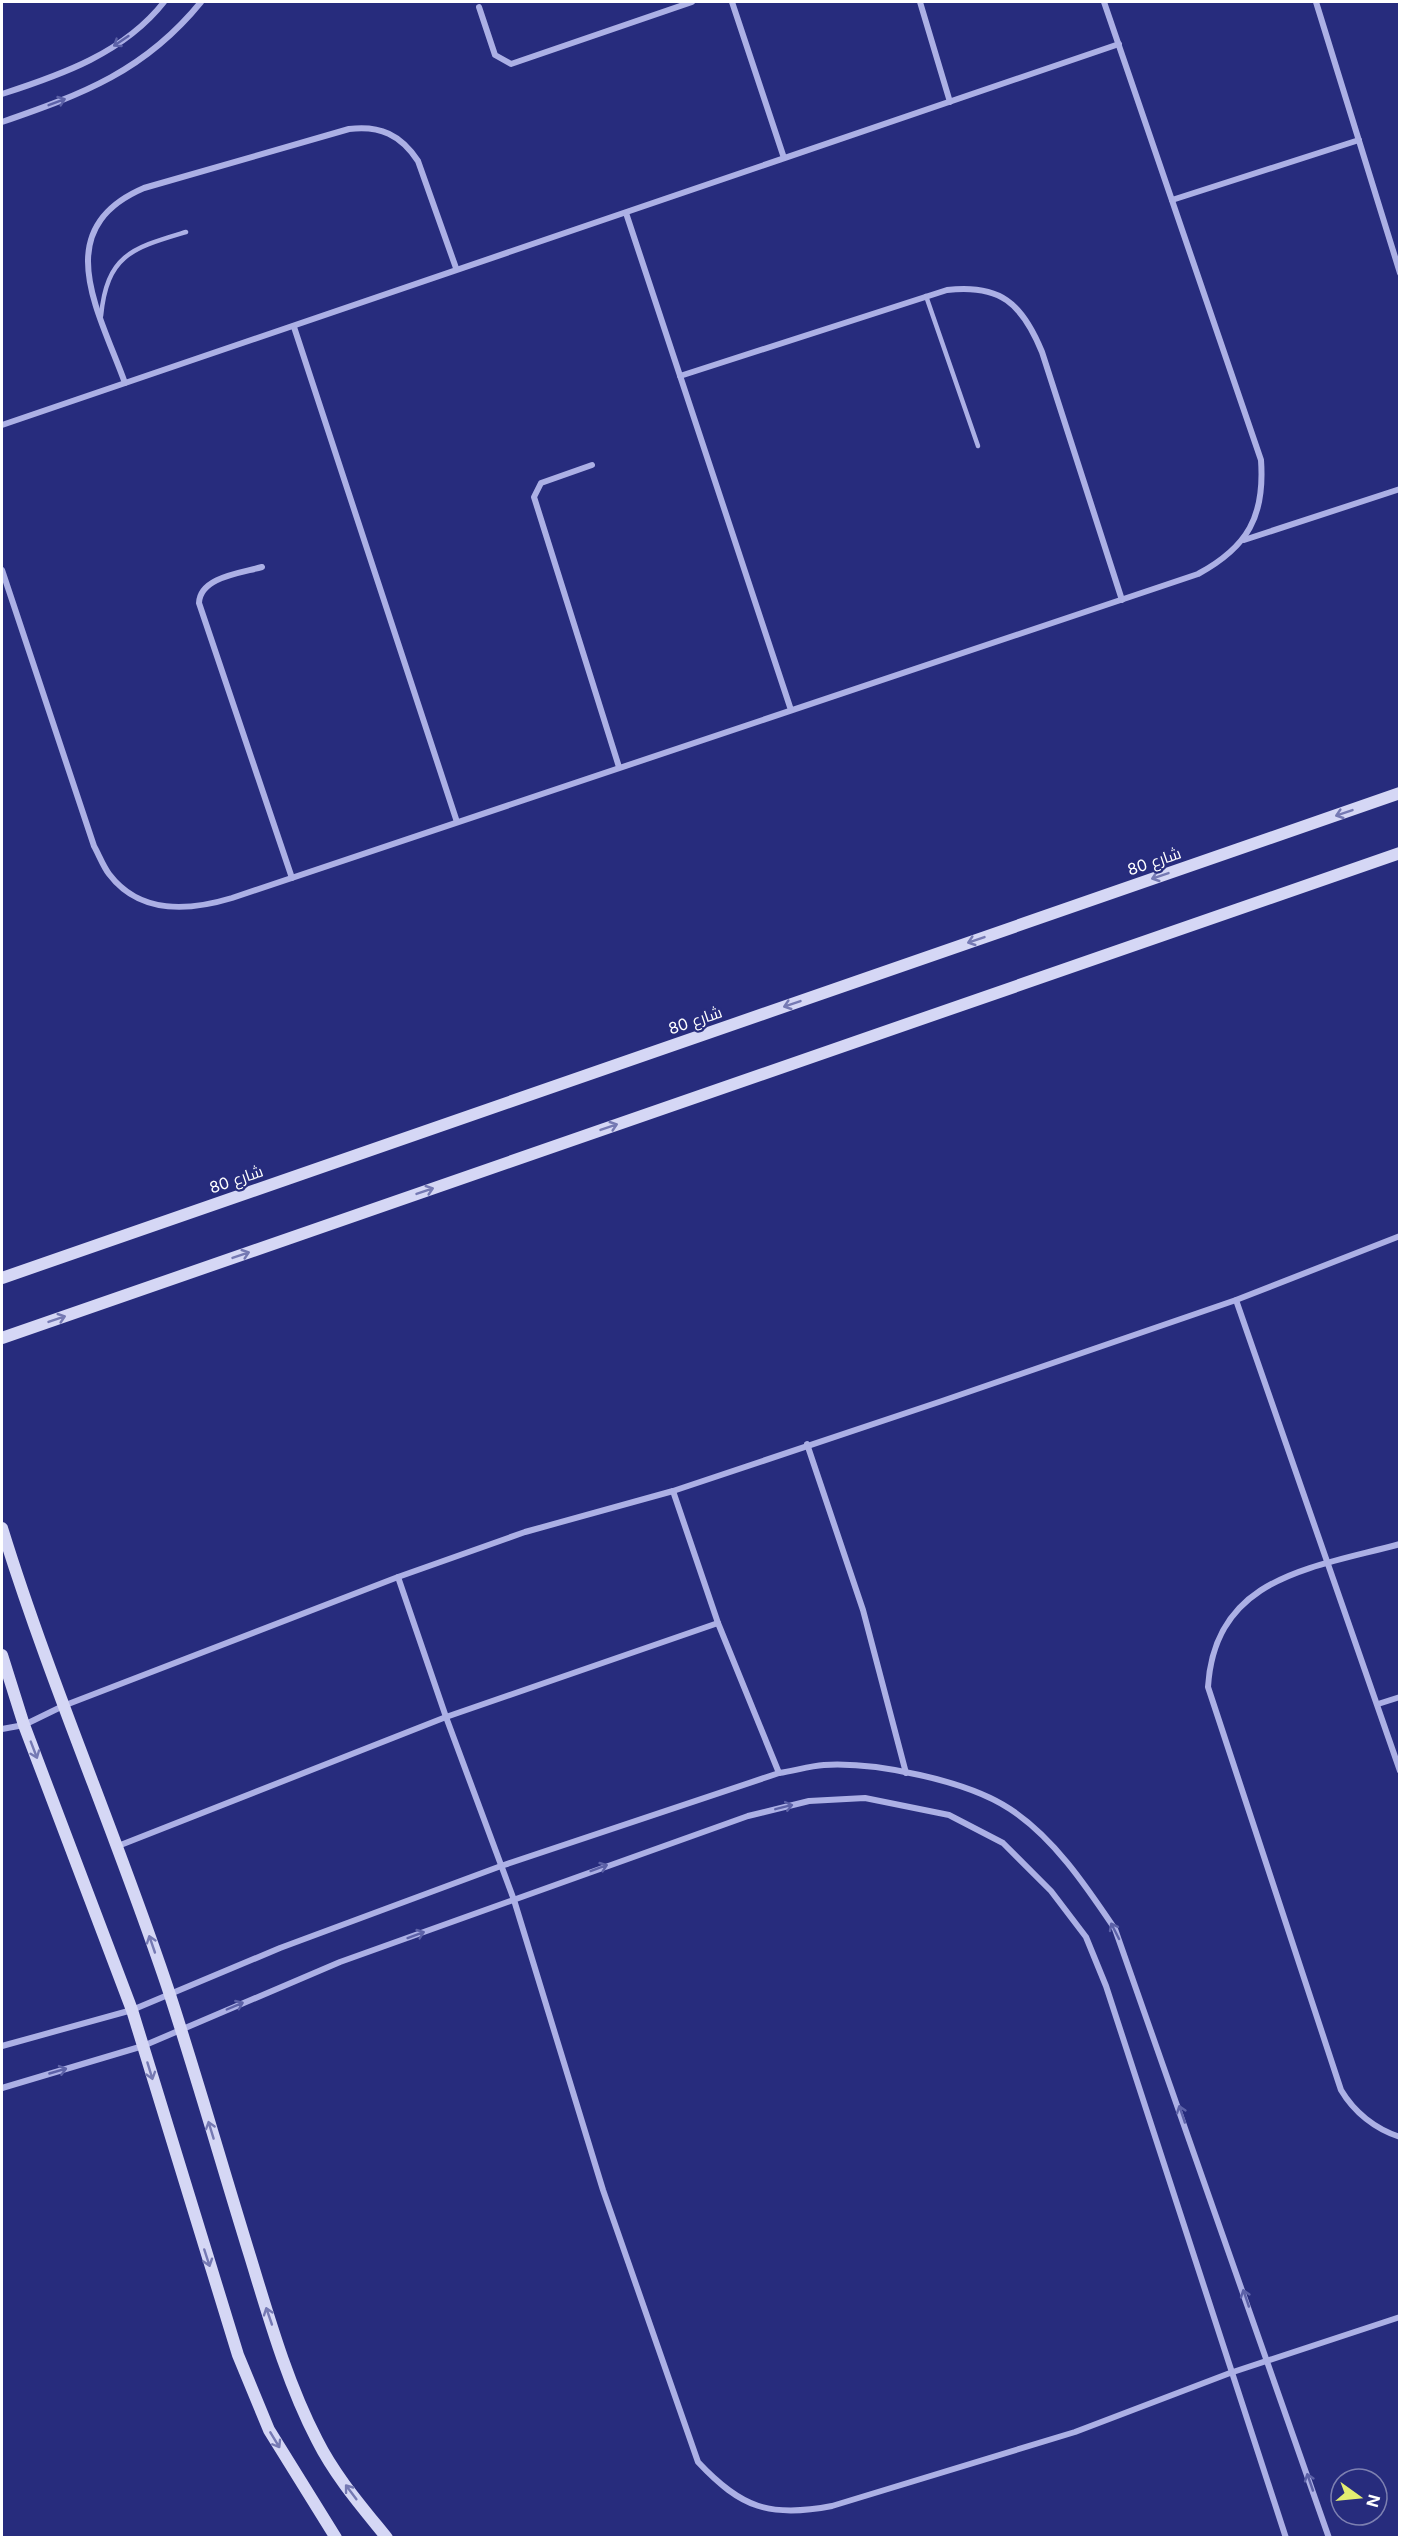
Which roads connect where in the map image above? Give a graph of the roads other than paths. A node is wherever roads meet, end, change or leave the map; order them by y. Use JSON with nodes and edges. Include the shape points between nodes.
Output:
{"nodes":[{"id":1,"x":164,"y":2,"type":"edge"},
{"id":2,"x":201,"y":2,"type":"edge"},
{"id":3,"x":692,"y":2,"type":"edge"},
{"id":4,"x":732,"y":2,"type":"edge"},
{"id":5,"x":920,"y":2,"type":"edge"},
{"id":6,"x":1104,"y":2,"type":"edge"},
{"id":7,"x":1316,"y":2,"type":"edge"},
{"id":8,"x":479,"y":8,"type":"dead end"},
{"id":9,"x":1119,"y":44,"type":"junction"},
{"id":10,"x":2,"y":94,"type":"edge"},
{"id":11,"x":950,"y":102,"type":"junction"},
{"id":12,"x":2,"y":122,"type":"edge"},
{"id":13,"x":1359,"y":140,"type":"junction"},
{"id":14,"x":784,"y":158,"type":"junction"},
{"id":15,"x":1172,"y":200,"type":"junction"},
{"id":16,"x":626,"y":213,"type":"junction"},
{"id":17,"x":186,"y":232,"type":"dead end"},
{"id":18,"x":456,"y":268,"type":"junction"},
{"id":19,"x":1400,"y":273,"type":"edge"},
{"id":20,"x":926,"y":297,"type":"junction"},
{"id":21,"x":101,"y":316,"type":"junction"},
{"id":22,"x":294,"y":327,"type":"junction"},
{"id":23,"x":680,"y":376,"type":"junction"},
{"id":24,"x":125,"y":383,"type":"junction"},
{"id":25,"x":2,"y":425,"type":"edge"},
{"id":26,"x":978,"y":446,"type":"dead end"},
{"id":27,"x":592,"y":465,"type":"dead end"},
{"id":28,"x":1400,"y":489,"type":"edge"},
{"id":29,"x":1243,"y":540,"type":"junction"},
{"id":30,"x":262,"y":567,"type":"dead end"},
{"id":31,"x":2,"y":570,"type":"edge"},
{"id":32,"x":1122,"y":600,"type":"junction"},
{"id":33,"x":791,"y":710,"type":"junction"},
{"id":34,"x":619,"y":767,"type":"junction"},
{"id":35,"x":1400,"y":793,"type":"edge"},
{"id":36,"x":457,"y":822,"type":"junction"},
{"id":37,"x":1400,"y":853,"type":"edge"},
{"id":38,"x":292,"y":878,"type":"junction"},
{"id":39,"x":1400,"y":1236,"type":"edge"},
{"id":40,"x":2,"y":1278,"type":"edge"},
{"id":41,"x":1236,"y":1300,"type":"junction"},
{"id":42,"x":2,"y":1338,"type":"edge"},
{"id":43,"x":807,"y":1444,"type":"junction"},
{"id":44,"x":673,"y":1491,"type":"junction"},
{"id":45,"x":2,"y":1528,"type":"edge"},
{"id":46,"x":1400,"y":1544,"type":"edge"},
{"id":47,"x":1326,"y":1564,"type":"junction"},
{"id":48,"x":398,"y":1577,"type":"junction"},
{"id":49,"x":718,"y":1623,"type":"junction"},
{"id":50,"x":2,"y":1654,"type":"edge"},
{"id":51,"x":1400,"y":1697,"type":"edge"},
{"id":52,"x":1378,"y":1704,"type":"junction"},
{"id":53,"x":63,"y":1706,"type":"junction"},
{"id":54,"x":446,"y":1717,"type":"junction"},
{"id":55,"x":24,"y":1725,"type":"junction"},
{"id":56,"x":2,"y":1729,"type":"edge"},
{"id":57,"x":1400,"y":1771,"type":"edge"},
{"id":58,"x":779,"y":1773,"type":"junction"},
{"id":59,"x":906,"y":1773,"type":"junction"},
{"id":60,"x":118,"y":1846,"type":"junction"},
{"id":61,"x":501,"y":1866,"type":"junction"},
{"id":62,"x":514,"y":1900,"type":"junction"},
{"id":63,"x":169,"y":1993,"type":"junction"},
{"id":64,"x":132,"y":2010,"type":"junction"},
{"id":65,"x":181,"y":2029,"type":"junction"},
{"id":66,"x":2,"y":2046,"type":"edge"},
{"id":67,"x":143,"y":2046,"type":"junction"},
{"id":68,"x":2,"y":2088,"type":"edge"},
{"id":69,"x":1400,"y":2137,"type":"edge"},
{"id":70,"x":1400,"y":2317,"type":"edge"},
{"id":71,"x":1268,"y":2361,"type":"junction"},
{"id":72,"x":1230,"y":2373,"type":"junction"},
{"id":73,"x":336,"y":2538,"type":"edge"},
{"id":74,"x":387,"y":2538,"type":"edge"},
{"id":75,"x":1286,"y":2538,"type":"edge"},
{"id":76,"x":1329,"y":2538,"type":"edge"}],
"edges":[{"from":1,"to":10,"type":"street","one_way":true,"via":[[129,35],[95,58],[58,76]]},
{"from":12,"to":2,"type":"street","one_way":true,"via":[[98,86],[170,36]]},
{"from":3,"to":8,"type":"street","via":[[511,64],[495,55]]},
{"from":4,"to":14,"type":"street"},
{"from":5,"to":11,"type":"street"},
{"from":6,"to":9,"type":"street"},
{"from":7,"to":13,"type":"street"},
{"from":9,"to":11,"type":"street"},
{"from":9,"to":15,"type":"street"},
{"from":11,"to":14,"type":"street"},
{"from":13,"to":15,"type":"street"},
{"from":13,"to":19,"type":"street"},
{"from":14,"to":16,"type":"street"},
{"from":15,"to":29,"type":"street","via":[[1261,460],[1263,488],[1257,516]]},
{"from":16,"to":18,"type":"street"},
{"from":16,"to":23,"type":"street"},
{"from":17,"to":21,"type":"lane","via":[[139,246],[122,259],[110,275]]},
{"from":18,"to":21,"type":"street","via":[[418,161],[409,147],[382,129],[349,129],[123,196],[106,211],[87,252],[87,275]]},
{"from":18,"to":22,"type":"street"},
{"from":20,"to":23,"type":"street"},
{"from":20,"to":26,"type":"lane"},
{"from":20,"to":32,"type":"street","via":[[972,287],[997,293],[1018,308],[1033,328]]},
{"from":21,"to":24,"type":"street"},
{"from":22,"to":24,"type":"street"},
{"from":22,"to":36,"type":"street"},
{"from":23,"to":33,"type":"street"},
{"from":24,"to":25,"type":"street"},
{"from":27,"to":34,"type":"street","via":[[541,483],[534,497]]},
{"from":28,"to":29,"type":"street"},
{"from":29,"to":32,"type":"street","via":[[1223,560],[1198,574]]},
{"from":30,"to":38,"type":"street","via":[[210,583],[201,591],[199,603]]},
{"from":31,"to":38,"type":"street","via":[[94,846],[110,875],[135,897],[166,908],[200,908]]},
{"from":32,"to":33,"type":"street"},
{"from":33,"to":34,"type":"street"},
{"from":34,"to":36,"type":"street"},
{"from":35,"to":40,"type":"street","name":"شارع 80","one_way":true},
{"from":36,"to":38,"type":"street"},
{"from":42,"to":37,"type":"street","one_way":true},
{"from":39,"to":41,"type":"street"},
{"from":41,"to":43,"type":"street"},
{"from":41,"to":47,"type":"street"},
{"from":43,"to":44,"type":"street"},
{"from":43,"to":59,"type":"street","via":[[863,1610]]},
{"from":44,"to":48,"type":"street","via":[[525,1532]]},
{"from":44,"to":49,"type":"street"},
{"from":45,"to":53,"type":"street"},
{"from":46,"to":47,"type":"street"},
{"from":47,"to":52,"type":"street"},
{"from":47,"to":69,"type":"street","via":[[1261,1588],[1231,1616],[1210,1660],[1208,1687],[1341,2090],[1360,2114]]},
{"from":48,"to":53,"type":"street"},
{"from":48,"to":54,"type":"street"},
{"from":49,"to":54,"type":"street"},
{"from":49,"to":58,"type":"street"},
{"from":50,"to":55,"type":"street"},
{"from":51,"to":52,"type":"street"},
{"from":52,"to":57,"type":"street"},
{"from":53,"to":55,"type":"street"},
{"from":53,"to":60,"type":"street"},
{"from":54,"to":60,"type":"street"},
{"from":54,"to":61,"type":"street"},
{"from":55,"to":56,"type":"street"},
{"from":55,"to":64,"type":"street","one_way":true},
{"from":58,"to":59,"type":"street","via":[[823,1765],[867,1766]]},
{"from":58,"to":61,"type":"street"},
{"from":71,"to":59,"type":"street","one_way":true,"via":[[1115,1929],[1076,1874],[1010,1808],[962,1787]]},
{"from":63,"to":60,"type":"street","one_way":true},
{"from":61,"to":62,"type":"street"},
{"from":61,"to":63,"type":"street"},
{"from":65,"to":62,"type":"street","one_way":true,"via":[[340,1962]]},
{"from":62,"to":72,"type":"street","one_way":true,"via":[[678,1839],[809,1801],[865,1798],[949,1815],[1003,1843],[1051,1891],[1086,1937],[1106,1986]]},
{"from":62,"to":72,"type":"street","via":[[603,2190],[698,2462],[723,2489],[751,2504],[776,2510],[802,2512],[832,2506],[1075,2432]]},
{"from":63,"to":64,"type":"street"},
{"from":63,"to":65,"type":"street"},
{"from":64,"to":66,"type":"street"},
{"from":64,"to":67,"type":"street"},
{"from":65,"to":67,"type":"street"},
{"from":74,"to":65,"type":"street","one_way":true,"via":[[340,2478],[300,2404],[264,2302]]},
{"from":68,"to":67,"type":"street","one_way":true},
{"from":67,"to":73,"type":"street","one_way":true,"via":[[238,2355],[269,2430]]},
{"from":70,"to":71,"type":"street"},
{"from":71,"to":72,"type":"street"},
{"from":76,"to":71,"type":"street","one_way":true},
{"from":72,"to":75,"type":"street"}]}
